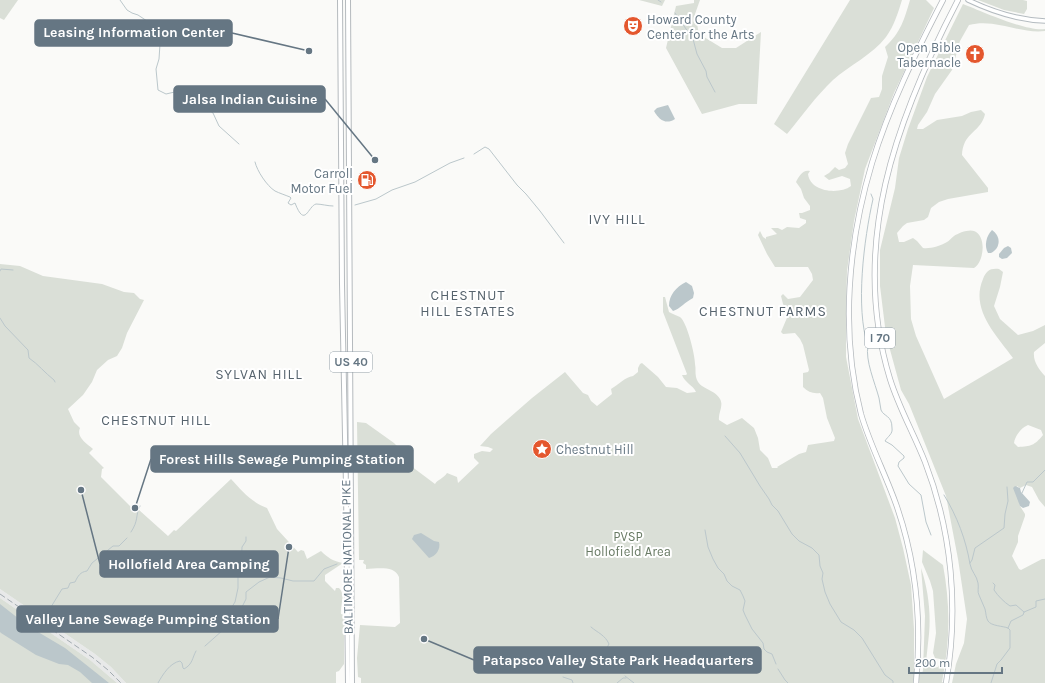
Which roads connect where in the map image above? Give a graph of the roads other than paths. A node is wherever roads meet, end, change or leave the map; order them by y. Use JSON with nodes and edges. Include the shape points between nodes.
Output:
{"nodes":[{"id":1,"x":340,"y":0,"type":"edge"},
{"id":2,"x":348,"y":0,"type":"edge"},
{"id":3,"x":943,"y":0,"type":"edge"},
{"id":4,"x":958,"y":0,"type":"edge"},
{"id":5,"x":968,"y":0,"type":"edge"},
{"id":6,"x":1045,"y":21,"type":"edge"},
{"id":7,"x":947,"y":681,"type":"edge"},
{"id":8,"x":347,"y":683,"type":"edge"},
{"id":9,"x":353,"y":683,"type":"edge"},
{"id":10,"x":916,"y":683,"type":"edge"}],
"edges":[{"from":1,"to":8,"type":"main road","name":"BALTIMORE NATIONAL PIKE","number":"US 40"},
{"from":2,"to":9,"type":"main road","name":"BALTIMORE NATIONAL PIKE","number":"US 40"},
{"from":3,"to":10,"type":"highway","number":"I 70","via":[[897,98],[872,163],[857,228],[850,297],[851,354],[858,400],[867,433],[896,506],[912,563],[918,611]]},
{"from":4,"to":7,"type":"highway","number":"I 70","via":[[918,82],[894,148],[880,211],[874,278],[880,335],[890,379],[931,480],[945,533],[953,610]]},
{"from":5,"to":6,"type":"main road","via":[[1002,14]]}]}
